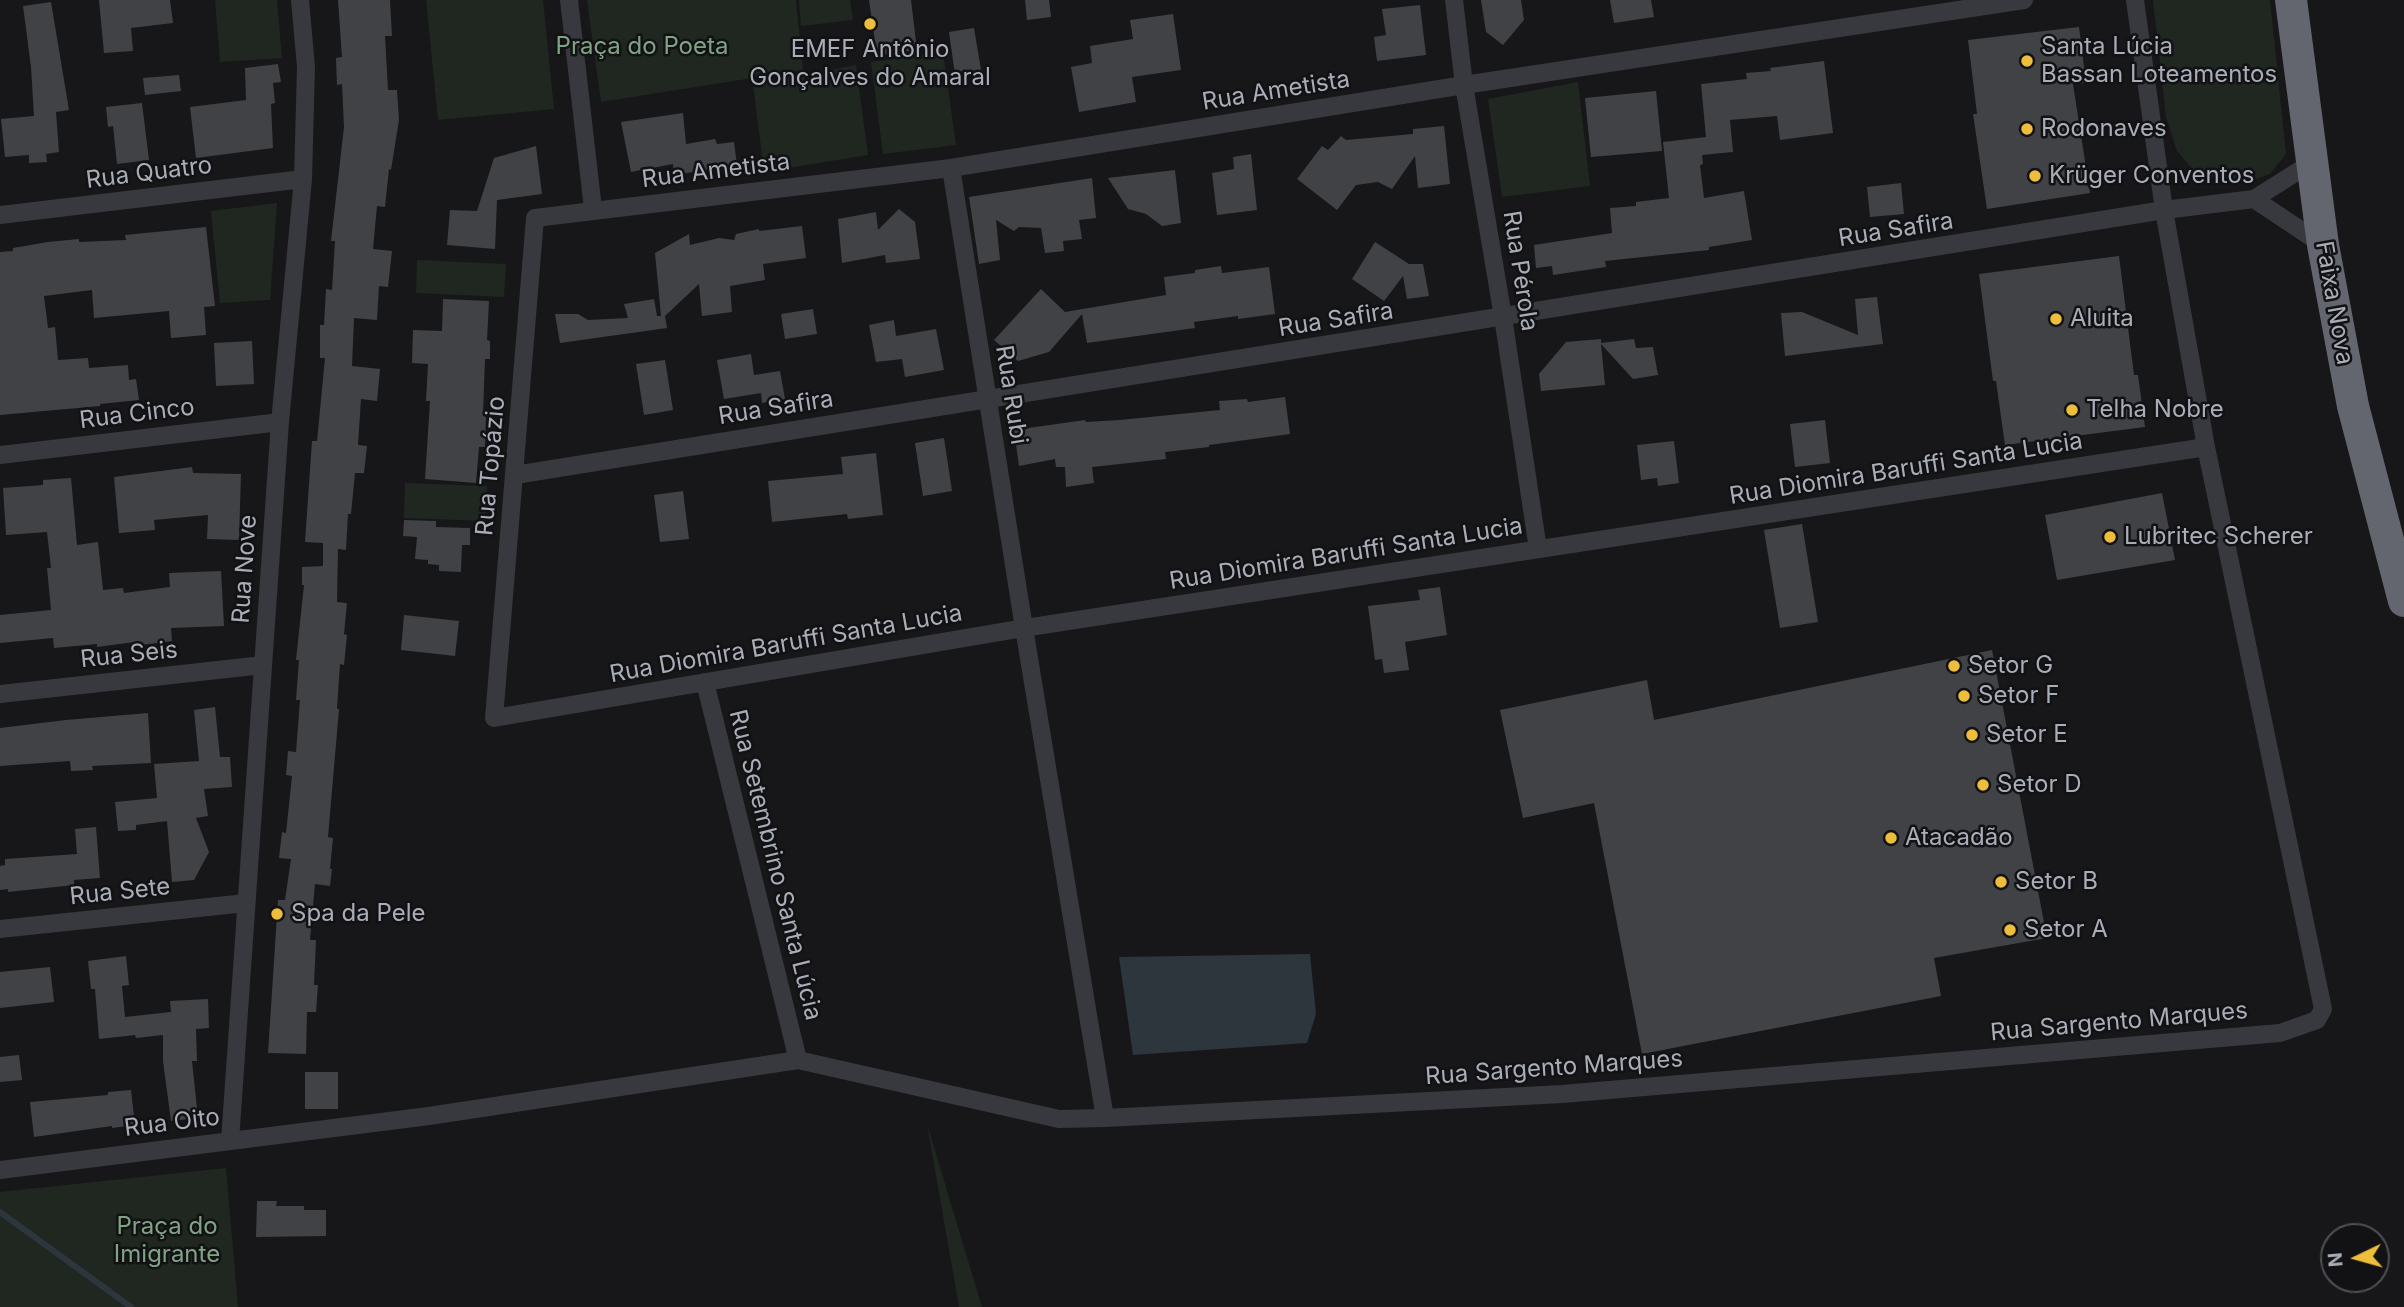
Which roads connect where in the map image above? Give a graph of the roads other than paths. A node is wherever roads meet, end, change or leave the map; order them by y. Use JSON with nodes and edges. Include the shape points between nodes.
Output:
{"nodes":[{"id":1,"x":300,"y":0,"type":"edge"},
{"id":2,"x":569,"y":0,"type":"edge"},
{"id":3,"x":1454,"y":0,"type":"edge"},
{"id":4,"x":2024,"y":0,"type":"edge"},
{"id":5,"x":2135,"y":0,"type":"edge"},
{"id":6,"x":2291,"y":0,"type":"edge"},
{"id":7,"x":1464,"y":85,"type":"junction"},
{"id":8,"x":2311,"y":163,"type":"junction"},
{"id":9,"x":951,"y":168,"type":"junction"},
{"id":10,"x":303,"y":179,"type":"junction"},
{"id":11,"x":2254,"y":199,"type":"junction"},
{"id":12,"x":593,"y":209,"type":"junction"},
{"id":13,"x":2164,"y":210,"type":"junction"},
{"id":14,"x":0,"y":215,"type":"edge"},
{"id":15,"x":535,"y":218,"type":"joint"},
{"id":16,"x":2323,"y":245,"type":"junction"},
{"id":17,"x":1503,"y":317,"type":"junction"},
{"id":18,"x":987,"y":399,"type":"junction"},
{"id":19,"x":280,"y":422,"type":"junction"},
{"id":20,"x":2206,"y":447,"type":"junction"},
{"id":21,"x":0,"y":455,"type":"edge"},
{"id":22,"x":515,"y":475,"type":"junction"},
{"id":23,"x":1538,"y":549,"type":"junction"},
{"id":24,"x":2404,"y":601,"type":"edge"},
{"id":25,"x":1024,"y":628,"type":"junction"},
{"id":26,"x":262,"y":665,"type":"junction"},
{"id":27,"x":705,"y":682,"type":"junction"},
{"id":28,"x":0,"y":694,"type":"edge"},
{"id":29,"x":494,"y":718,"type":"joint"},
{"id":30,"x":246,"y":904,"type":"junction"},
{"id":31,"x":0,"y":929,"type":"edge"},
{"id":32,"x":798,"y":1060,"type":"junction"},
{"id":33,"x":1105,"y":1118,"type":"junction"},
{"id":34,"x":230,"y":1141,"type":"junction"},
{"id":35,"x":0,"y":1170,"type":"edge"}],
"edges":[{"from":1,"to":10,"type":"street","name":"Rua Nove","via":[[306,67]]},
{"from":2,"to":12,"type":"street"},
{"from":3,"to":7,"type":"street","name":"Rua Pérola"},
{"from":4,"to":7,"type":"street","name":"Rua Ametista"},
{"from":5,"to":13,"type":"street"},
{"from":6,"to":8,"type":"highway","name":"Faixa Nova"},
{"from":7,"to":9,"type":"street","name":"Rua Ametista"},
{"from":7,"to":17,"type":"street","name":"Rua Pérola"},
{"from":8,"to":11,"type":"street"},
{"from":8,"to":16,"type":"highway","name":"Faixa Nova"},
{"from":9,"to":12,"type":"street","name":"Rua Ametista"},
{"from":9,"to":18,"type":"street","name":"Rua Rubi"},
{"from":10,"to":14,"type":"street","name":"Rua Quatro"},
{"from":10,"to":19,"type":"street","name":"Rua Nove"},
{"from":11,"to":13,"type":"street","name":"Rua Safira"},
{"from":11,"to":16,"type":"street"},
{"from":12,"to":15,"type":"street","name":"Rua Ametista"},
{"from":13,"to":17,"type":"street","name":"Rua Safira"},
{"from":13,"to":20,"type":"street"},
{"from":15,"to":22,"type":"street","name":"Rua Topázio"},
{"from":16,"to":24,"type":"highway","name":"Faixa Nova","via":[[2353,406]]},
{"from":17,"to":18,"type":"street","name":"Rua Safira"},
{"from":17,"to":23,"type":"street","name":"Rua Pérola"},
{"from":18,"to":22,"type":"street","name":"Rua Safira"},
{"from":18,"to":25,"type":"street","name":"Rua Rubi"},
{"from":19,"to":21,"type":"street","name":"Rua Cinco"},
{"from":19,"to":26,"type":"street","name":"Rua Nove"},
{"from":20,"to":23,"type":"street","name":"Rua Diomira Baruffi Santa Lucia"},
{"from":20,"to":33,"type":"street","name":"Rua Sargento Marques","via":[[2323,1009],[2317,1020],[2280,1032],[1562,1094]]},
{"from":22,"to":29,"type":"street","name":"Rua Topázio"},
{"from":23,"to":25,"type":"street","name":"Rua Diomira Baruffi Santa Lucia"},
{"from":25,"to":27,"type":"street","name":"Rua Diomira Baruffi Santa Lucia"},
{"from":25,"to":33,"type":"street","name":"Rua Rubi"},
{"from":26,"to":28,"type":"street","name":"Rua Seis"},
{"from":26,"to":30,"type":"street","name":"Rua Nove"},
{"from":27,"to":29,"type":"street","name":"Rua Diomira Baruffi Santa Lucia"},
{"from":27,"to":32,"type":"street","name":"Rua Setembrino Santa Lúcia"},
{"from":30,"to":31,"type":"street","name":"Rua Sete"},
{"from":30,"to":34,"type":"street","name":"Rua Nove"},
{"from":32,"to":33,"type":"street","name":"Rua Sargento Marques","via":[[1059,1119]]},
{"from":32,"to":34,"type":"street","name":"Rua Oito"},
{"from":34,"to":35,"type":"street","name":"Rua Oito"}]}
